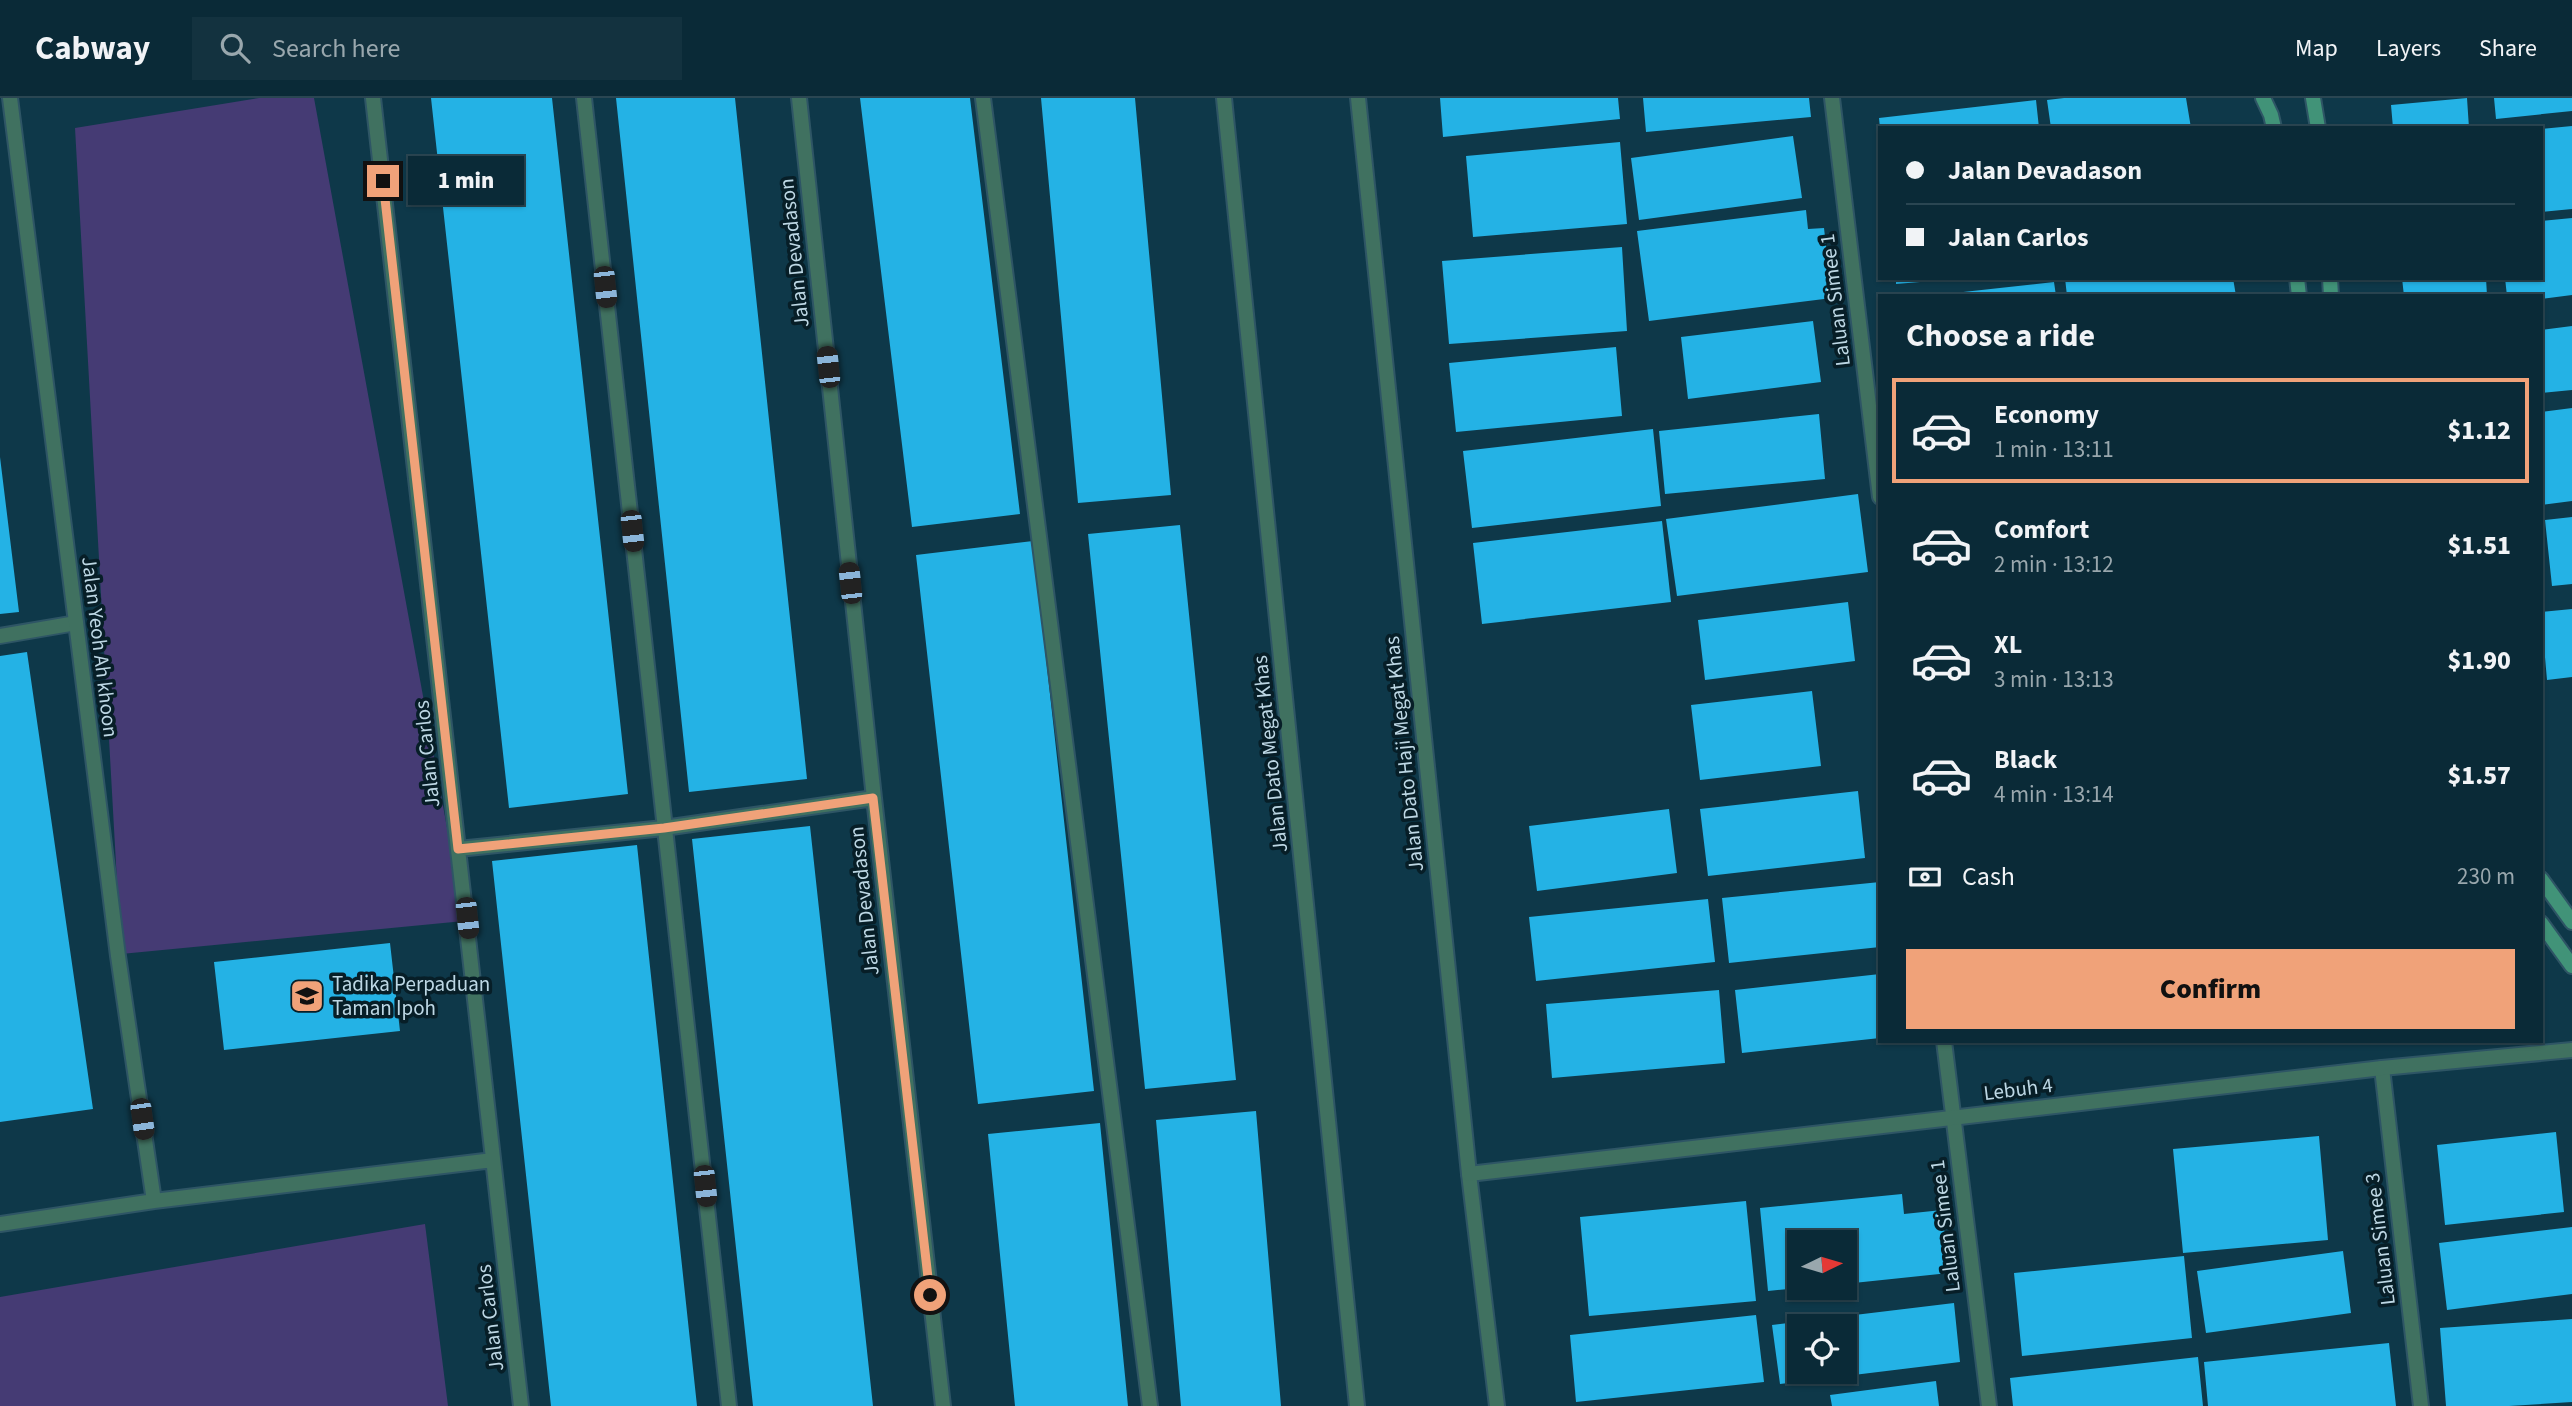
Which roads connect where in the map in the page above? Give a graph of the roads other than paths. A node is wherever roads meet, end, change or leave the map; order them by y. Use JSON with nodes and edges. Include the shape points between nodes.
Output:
{"nodes":[{"id":1,"x":10,"y":98,"type":"edge"},
{"id":2,"x":373,"y":98,"type":"edge"},
{"id":3,"x":584,"y":98,"type":"edge"},
{"id":4,"x":799,"y":98,"type":"edge"},
{"id":5,"x":983,"y":98,"type":"edge"},
{"id":6,"x":1224,"y":98,"type":"edge"},
{"id":7,"x":1358,"y":98,"type":"edge"},
{"id":8,"x":1832,"y":98,"type":"edge"},
{"id":9,"x":2263,"y":98,"type":"edge"},
{"id":10,"x":2312,"y":98,"type":"edge"},
{"id":11,"x":2274,"y":126,"type":"edge"},
{"id":12,"x":2318,"y":126,"type":"edge"},
{"id":13,"x":1878,"y":480,"type":"edge"},
{"id":14,"x":76,"y":624,"type":"junction"},
{"id":15,"x":0,"y":636,"type":"edge"},
{"id":16,"x":873,"y":798,"type":"junction"},
{"id":17,"x":664,"y":828,"type":"junction"},
{"id":18,"x":458,"y":849,"type":"junction"},
{"id":19,"x":2543,"y":883,"type":"edge"},
{"id":20,"x":2572,"y":922,"type":"edge"},
{"id":21,"x":2543,"y":926,"type":"edge"},
{"id":22,"x":2572,"y":966,"type":"edge"},
{"id":23,"x":1944,"y":1043,"type":"edge"},
{"id":24,"x":2572,"y":1050,"type":"edge"},
{"id":25,"x":2382,"y":1068,"type":"junction"},
{"id":26,"x":1953,"y":1117,"type":"junction"},
{"id":27,"x":493,"y":1160,"type":"junction"},
{"id":28,"x":1469,"y":1174,"type":"junction"},
{"id":29,"x":154,"y":1201,"type":"junction"},
{"id":30,"x":0,"y":1224,"type":"edge"},
{"id":31,"x":521,"y":1406,"type":"edge"},
{"id":32,"x":729,"y":1406,"type":"edge"},
{"id":33,"x":943,"y":1406,"type":"edge"},
{"id":34,"x":1150,"y":1406,"type":"edge"},
{"id":35,"x":1357,"y":1406,"type":"edge"},
{"id":36,"x":1497,"y":1406,"type":"edge"},
{"id":37,"x":1989,"y":1406,"type":"edge"},
{"id":38,"x":2421,"y":1406,"type":"edge"}],
"edges":[{"from":1,"to":14,"type":"street","name":"Jalan Yeoh Ah khoon"},
{"from":2,"to":18,"type":"street","name":"Jalan Carlos"},
{"from":3,"to":17,"type":"street"},
{"from":4,"to":16,"type":"street","name":"Jalan Devadason"},
{"from":5,"to":34,"type":"street"},
{"from":6,"to":35,"type":"street","name":"Jalan Dato Megat Khas"},
{"from":7,"to":28,"type":"street","name":"Jalan Dato Haji Megat Khas"},
{"from":8,"to":13,"type":"street","name":"Laluan Simee 1"},
{"from":9,"to":11,"type":"main road"},
{"from":10,"to":12,"type":"main road"},
{"from":14,"to":15,"type":"street"},
{"from":14,"to":29,"type":"street","name":"Jalan Yeoh Ah khoon"},
{"from":16,"to":17,"type":"street"},
{"from":16,"to":33,"type":"street","name":"Jalan Devadason"},
{"from":17,"to":18,"type":"street"},
{"from":17,"to":32,"type":"street"},
{"from":18,"to":27,"type":"street","name":"Jalan Carlos"},
{"from":19,"to":20,"type":"main road"},
{"from":21,"to":22,"type":"main road"},
{"from":23,"to":26,"type":"street","name":"Laluan Simee 1"},
{"from":24,"to":25,"type":"street","name":"Lebuh 4"},
{"from":25,"to":26,"type":"street","name":"Lebuh 4"},
{"from":25,"to":38,"type":"street","name":"Laluan Simee 3"},
{"from":26,"to":28,"type":"street","name":"Lebuh 4"},
{"from":26,"to":37,"type":"street","name":"Laluan Simee 1"},
{"from":27,"to":29,"type":"street"},
{"from":27,"to":31,"type":"street","name":"Jalan Carlos"},
{"from":28,"to":36,"type":"street","name":"Jalan Dato Haji Megat Khas"},
{"from":29,"to":30,"type":"street"}]}
